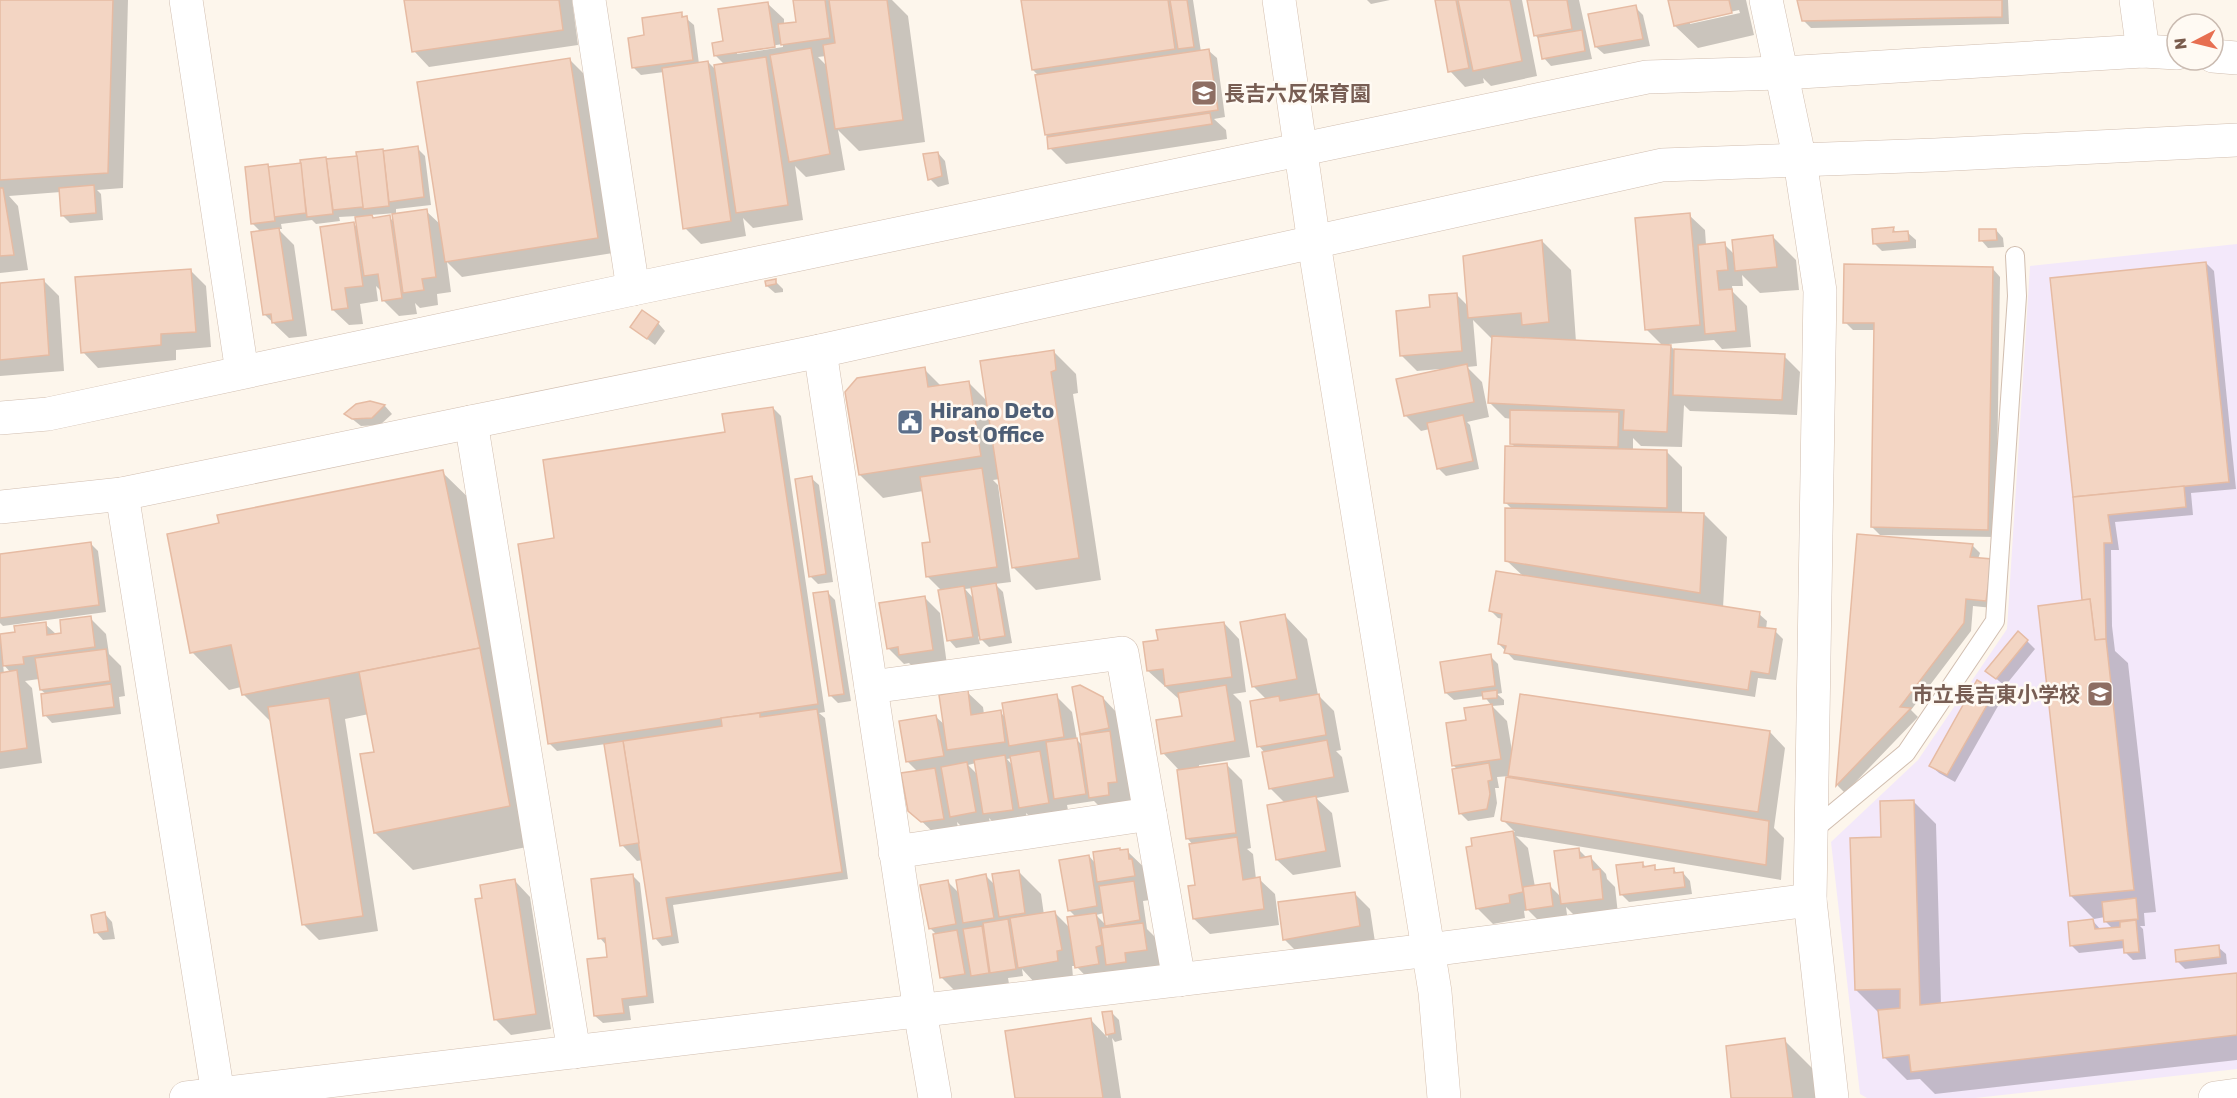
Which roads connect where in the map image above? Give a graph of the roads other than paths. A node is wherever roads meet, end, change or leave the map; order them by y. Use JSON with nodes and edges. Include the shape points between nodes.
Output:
{"nodes":[{"id":1,"x":186,"y":0,"type":"edge"},
{"id":2,"x":590,"y":0,"type":"edge"},
{"id":3,"x":1279,"y":0,"type":"edge"},
{"id":4,"x":1766,"y":0,"type":"edge"},
{"id":5,"x":2136,"y":0,"type":"edge"},
{"id":6,"x":2143,"y":51,"type":"junction"},
{"id":7,"x":2165,"y":52,"type":"edge"},
{"id":8,"x":1783,"y":73,"type":"junction"},
{"id":9,"x":2237,"y":141,"type":"edge"},
{"id":10,"x":1300,"y":150,"type":"junction"},
{"id":11,"x":1800,"y":161,"type":"junction"},
{"id":12,"x":1314,"y":243,"type":"junction"},
{"id":13,"x":2015,"y":256,"type":"dead end"},
{"id":14,"x":633,"y":289,"type":"junction"},
{"id":15,"x":820,"y":351,"type":"junction"},
{"id":16,"x":242,"y":372,"type":"junction"},
{"id":17,"x":0,"y":418,"type":"edge"},
{"id":18,"x":471,"y":422,"type":"junction"},
{"id":19,"x":122,"y":494,"type":"junction"},
{"id":20,"x":0,"y":507,"type":"edge"},
{"id":21,"x":871,"y":687,"type":"junction"},
{"id":22,"x":1150,"y":814,"type":"junction"},
{"id":23,"x":1812,"y":831,"type":"junction"},
{"id":24,"x":896,"y":852,"type":"junction"},
{"id":25,"x":1810,"y":900,"type":"junction"},
{"id":26,"x":1429,"y":950,"type":"junction"},
{"id":27,"x":1179,"y":980,"type":"junction"},
{"id":28,"x":920,"y":1011,"type":"junction"},
{"id":29,"x":574,"y":1052,"type":"junction"},
{"id":30,"x":2237,"y":1095,"type":"edge"},
{"id":31,"x":202,"y":1096,"type":"edge"},
{"id":32,"x":935,"y":1098,"type":"edge"},
{"id":33,"x":1444,"y":1098,"type":"edge"},
{"id":34,"x":1833,"y":1098,"type":"edge"},
{"id":35,"x":2215,"y":1098,"type":"edge"}],
"edges":[{"from":1,"to":16,"type":"street"},
{"from":2,"to":14,"type":"street"},
{"from":3,"to":10,"type":"street"},
{"from":4,"to":8,"type":"street"},
{"from":5,"to":6,"type":"street"},
{"from":6,"to":7,"type":"street"},
{"from":6,"to":8,"type":"street"},
{"from":8,"to":10,"type":"street","via":[[1647,77]]},
{"from":8,"to":11,"type":"street"},
{"from":9,"to":11,"type":"street"},
{"from":10,"to":12,"type":"street"},
{"from":10,"to":14,"type":"street"},
{"from":11,"to":12,"type":"street","via":[[1662,165]]},
{"from":11,"to":23,"type":"street","via":[[1820,291]]},
{"from":12,"to":15,"type":"street"},
{"from":12,"to":26,"type":"street"},
{"from":13,"to":23,"type":"lane","via":[[2017,296],[1995,621],[1906,753]]},
{"from":14,"to":16,"type":"street"},
{"from":15,"to":18,"type":"street"},
{"from":15,"to":21,"type":"street"},
{"from":16,"to":17,"type":"street","via":[[48,414]]},
{"from":18,"to":19,"type":"street"},
{"from":18,"to":29,"type":"street"},
{"from":19,"to":20,"type":"street"},
{"from":19,"to":31,"type":"street"},
{"from":21,"to":22,"type":"street","via":[[1122,653]]},
{"from":21,"to":24,"type":"street"},
{"from":22,"to":24,"type":"street"},
{"from":22,"to":27,"type":"street"},
{"from":23,"to":25,"type":"street"},
{"from":24,"to":28,"type":"street"},
{"from":25,"to":26,"type":"street"},
{"from":25,"to":34,"type":"street"},
{"from":26,"to":27,"type":"street"},
{"from":26,"to":33,"type":"street"},
{"from":27,"to":28,"type":"street"},
{"from":28,"to":29,"type":"street"},
{"from":28,"to":32,"type":"street"},
{"from":29,"to":31,"type":"street"},
{"from":30,"to":35,"type":"street"}]}
